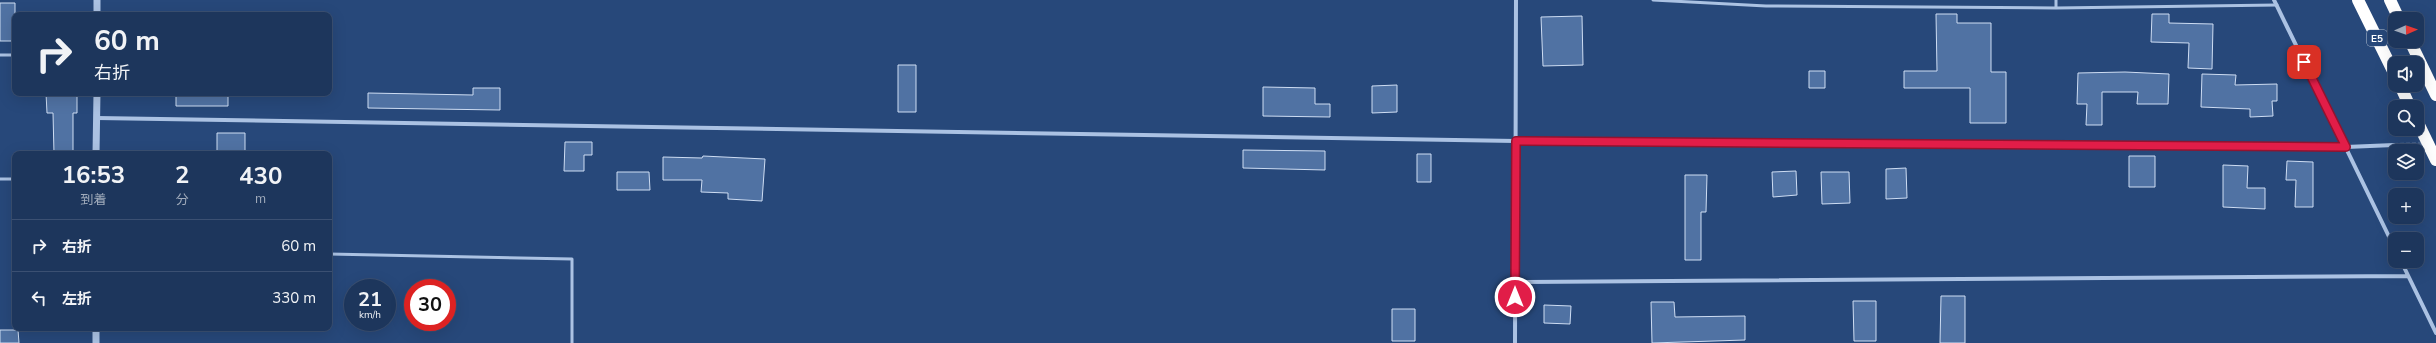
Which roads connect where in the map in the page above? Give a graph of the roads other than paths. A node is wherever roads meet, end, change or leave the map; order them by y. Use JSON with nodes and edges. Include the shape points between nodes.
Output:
{"nodes":[{"id":1,"x":97,"y":0,"type":"edge"},
{"id":2,"x":1516,"y":0,"type":"edge"},
{"id":3,"x":1653,"y":0,"type":"edge"},
{"id":4,"x":1766,"y":0,"type":"edge"},
{"id":5,"x":2056,"y":0,"type":"edge"},
{"id":6,"x":2274,"y":0,"type":"edge"},
{"id":7,"x":2358,"y":0,"type":"edge"},
{"id":8,"x":2390,"y":0,"type":"edge"},
{"id":9,"x":2277,"y":5,"type":"junction"},
{"id":10,"x":1766,"y":6,"type":"junction"},
{"id":11,"x":2056,"y":8,"type":"junction"},
{"id":12,"x":97,"y":12,"type":"edge"},
{"id":13,"x":2396,"y":12,"type":"edge"},
{"id":14,"x":2413,"y":48,"type":"edge"},
{"id":15,"x":0,"y":55,"type":"edge"},
{"id":16,"x":12,"y":55,"type":"edge"},
{"id":17,"x":2388,"y":61,"type":"edge"},
{"id":18,"x":2436,"y":95,"type":"edge"},
{"id":19,"x":96,"y":96,"type":"edge"},
{"id":20,"x":96,"y":118,"type":"junction"},
{"id":21,"x":2424,"y":135,"type":"edge"},
{"id":22,"x":1516,"y":141,"type":"junction"},
{"id":23,"x":2388,"y":145,"type":"tunnel mouth"},
{"id":24,"x":2346,"y":147,"type":"junction"},
{"id":25,"x":96,"y":151,"type":"edge"},
{"id":26,"x":2436,"y":160,"type":"edge"},
{"id":27,"x":0,"y":179,"type":"edge"},
{"id":28,"x":12,"y":179,"type":"edge"},
{"id":29,"x":2388,"y":234,"type":"edge"},
{"id":30,"x":332,"y":254,"type":"edge"},
{"id":31,"x":2404,"y":268,"type":"edge"},
{"id":32,"x":2408,"y":276,"type":"junction"},
{"id":33,"x":1515,"y":282,"type":"junction"},
{"id":34,"x":96,"y":331,"type":"edge"},
{"id":35,"x":2436,"y":333,"type":"edge"},
{"id":36,"x":96,"y":343,"type":"edge"},
{"id":37,"x":572,"y":343,"type":"edge"},
{"id":38,"x":1515,"y":343,"type":"edge"}],
"edges":[{"from":1,"to":12,"type":"street"},
{"from":2,"to":22,"type":"street"},
{"from":3,"to":10,"type":"lane"},
{"from":4,"to":10,"type":"lane"},
{"from":5,"to":11,"type":"lane"},
{"from":6,"to":9,"type":"street"},
{"from":7,"to":17,"type":"highway","number":"E5"},
{"from":8,"to":13,"type":"highway","number":"E5"},
{"from":9,"to":11,"type":"lane"},
{"from":9,"to":24,"type":"street"},
{"from":10,"to":11,"type":"lane"},
{"from":14,"to":18,"type":"highway"},
{"from":15,"to":16,"type":"lane"},
{"from":19,"to":20,"type":"street"},
{"from":20,"to":22,"type":"street"},
{"from":20,"to":25,"type":"street"},
{"from":21,"to":26,"type":"highway"},
{"from":22,"to":24,"type":"street"},
{"from":22,"to":33,"type":"street"},
{"from":23,"to":24,"type":"street"},
{"from":24,"to":29,"type":"street"},
{"from":27,"to":28,"type":"lane"},
{"from":30,"to":37,"type":"lane","via":[[572,260]]},
{"from":31,"to":32,"type":"street"},
{"from":32,"to":33,"type":"street"},
{"from":32,"to":35,"type":"street"},
{"from":33,"to":38,"type":"street"},
{"from":34,"to":36,"type":"street"}]}
